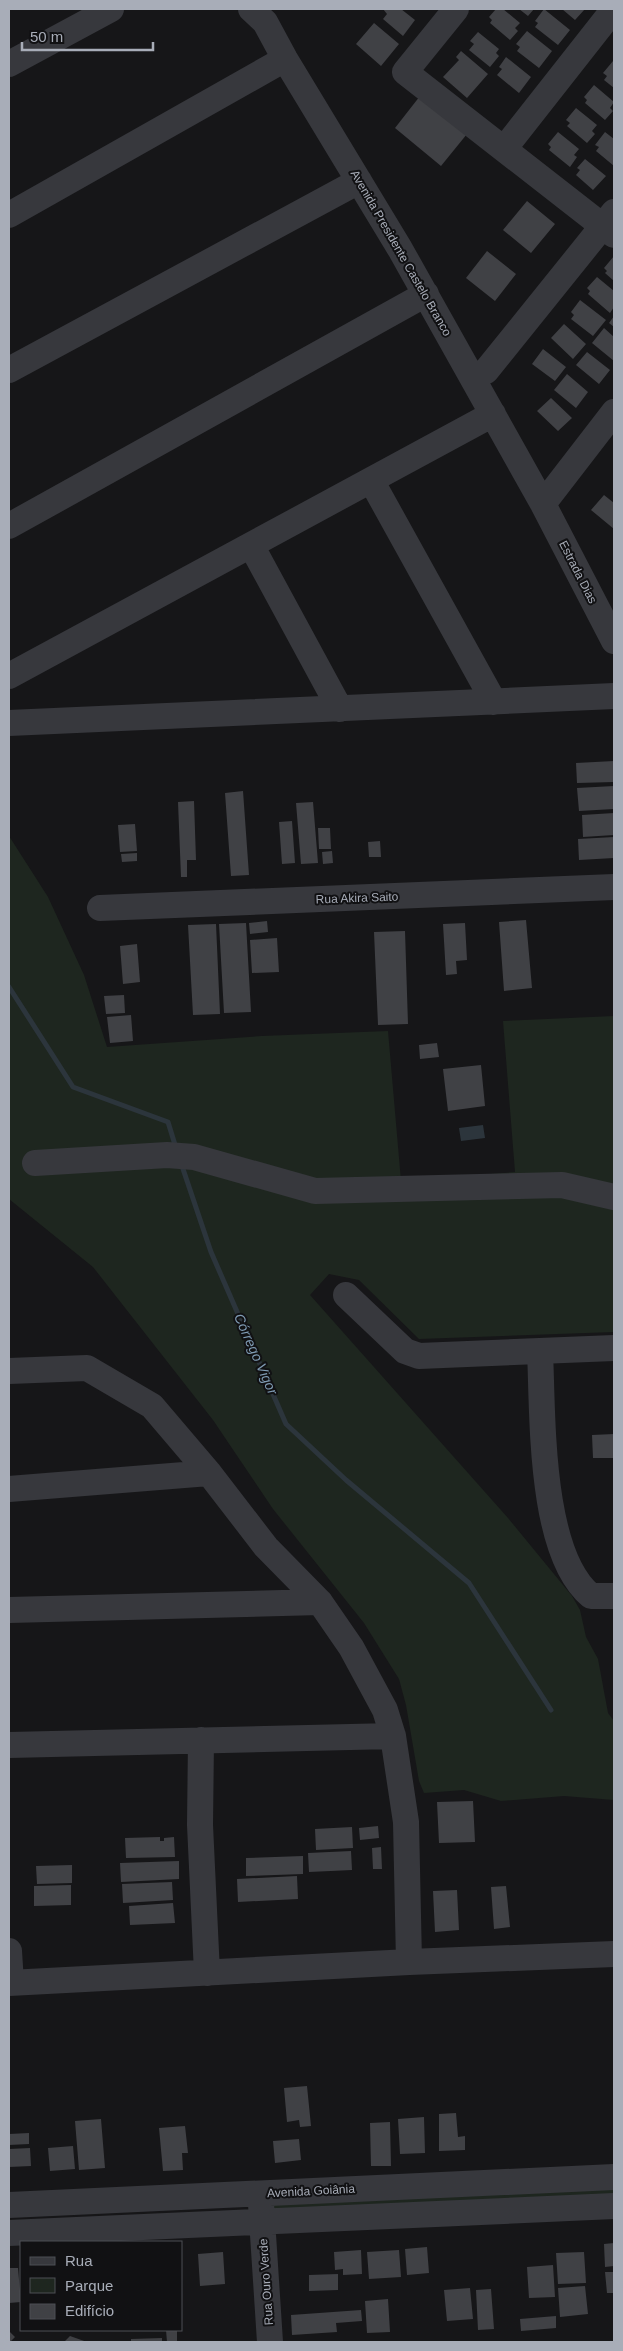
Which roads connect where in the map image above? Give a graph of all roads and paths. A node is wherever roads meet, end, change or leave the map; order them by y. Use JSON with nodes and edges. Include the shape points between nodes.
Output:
{"nodes":[{"id":1,"x":111,"y":9,"type":"edge"},
{"id":2,"x":251,"y":9,"type":"edge"},
{"id":3,"x":456,"y":9,"type":"edge"},
{"id":4,"x":614,"y":9,"type":"edge"},
{"id":5,"x":285,"y":59,"type":"junction"},
{"id":6,"x":9,"y":64,"type":"edge"},
{"id":7,"x":504,"y":149,"type":"junction"},
{"id":8,"x":359,"y":181,"type":"junction"},
{"id":9,"x":9,"y":215,"type":"edge"},
{"id":10,"x":610,"y":225,"type":"edge"},
{"id":11,"x":426,"y":294,"type":"junction"},
{"id":12,"x":9,"y":370,"type":"edge"},
{"id":13,"x":480,"y":378,"type":"junction"},
{"id":14,"x":614,"y":412,"type":"edge"},
{"id":15,"x":493,"y":414,"type":"junction"},
{"id":16,"x":371,"y":480,"type":"junction"},
{"id":17,"x":543,"y":504,"type":"junction"},
{"id":18,"x":9,"y":526,"type":"edge"},
{"id":19,"x":251,"y":545,"type":"junction"},
{"id":20,"x":614,"y":641,"type":"edge"},
{"id":21,"x":9,"y":676,"type":"edge"},
{"id":22,"x":614,"y":696,"type":"edge"},
{"id":23,"x":494,"y":702,"type":"junction"},
{"id":24,"x":340,"y":708,"type":"junction"},
{"id":25,"x":9,"y":723,"type":"edge"},
{"id":26,"x":614,"y":887,"type":"edge"},
{"id":27,"x":100,"y":908,"type":"dead end"},
{"id":28,"x":35,"y":1163,"type":"dead end"},
{"id":29,"x":614,"y":1197,"type":"edge"},
{"id":30,"x":346,"y":1295,"type":"dead end"},
{"id":31,"x":614,"y":1348,"type":"edge"},
{"id":32,"x":540,"y":1351,"type":"junction"},
{"id":33,"x":9,"y":1371,"type":"edge"},
{"id":34,"x":209,"y":1472,"type":"junction"},
{"id":35,"x":9,"y":1489,"type":"edge"},
{"id":36,"x":614,"y":1596,"type":"edge"},
{"id":37,"x":320,"y":1602,"type":"junction"},
{"id":38,"x":9,"y":1610,"type":"edge"},
{"id":39,"x":393,"y":1736,"type":"junction"},
{"id":40,"x":201,"y":1740,"type":"junction"},
{"id":41,"x":9,"y":1745,"type":"edge"},
{"id":42,"x":9,"y":1951,"type":"edge"},
{"id":43,"x":614,"y":1954,"type":"edge"},
{"id":44,"x":409,"y":1962,"type":"junction"},
{"id":45,"x":207,"y":1973,"type":"junction"},
{"id":46,"x":10,"y":1983,"type":"edge"},
{"id":47,"x":614,"y":2177,"type":"edge"},
{"id":48,"x":260,"y":2193,"type":"junction"},
{"id":49,"x":9,"y":2205,"type":"edge"},
{"id":50,"x":614,"y":2206,"type":"edge"},
{"id":51,"x":262,"y":2221,"type":"junction"},
{"id":52,"x":9,"y":2233,"type":"edge"},
{"id":53,"x":270,"y":2342,"type":"edge"}],
"edges":[{"from":1,"to":6,"type":"street"},
{"from":2,"to":5,"type":"street","name":"Avenida Presidente Castelo Branco","via":[[266,22]]},
{"from":3,"to":7,"type":"street","via":[[406,72]]},
{"from":4,"to":7,"type":"street"},
{"from":5,"to":8,"type":"street","name":"Avenida Presidente Castelo Branco"},
{"from":5,"to":9,"type":"street"},
{"from":7,"to":10,"type":"street"},
{"from":8,"to":11,"type":"street","name":"Avenida Presidente Castelo Branco"},
{"from":8,"to":12,"type":"street"},
{"from":10,"to":13,"type":"street"},
{"from":11,"to":13,"type":"street","name":"Avenida Presidente Castelo Branco"},
{"from":11,"to":18,"type":"street"},
{"from":13,"to":15,"type":"street","name":"Avenida Presidente Castelo Branco"},
{"from":14,"to":17,"type":"street"},
{"from":15,"to":16,"type":"street"},
{"from":15,"to":17,"type":"street","name":"Avenida Presidente Castelo Branco"},
{"from":16,"to":19,"type":"street"},
{"from":16,"to":23,"type":"street"},
{"from":17,"to":20,"type":"street","name":"Estrada Dias"},
{"from":19,"to":21,"type":"street"},
{"from":19,"to":24,"type":"street"},
{"from":22,"to":23,"type":"street"},
{"from":23,"to":24,"type":"street"},
{"from":24,"to":25,"type":"street"},
{"from":26,"to":27,"type":"street","name":"Rua Akira Saito"},
{"from":28,"to":29,"type":"street","via":[[167,1155],[194,1157],[316,1191],[562,1185]]},
{"from":30,"to":32,"type":"street","via":[[405,1351],[419,1356]]},
{"from":31,"to":32,"type":"street"},
{"from":32,"to":36,"type":"street","via":[[551,1515],[571,1572],[583,1589],[592,1596]]},
{"from":33,"to":34,"type":"street","via":[[87,1368],[152,1406]]},
{"from":34,"to":35,"type":"street"},
{"from":34,"to":37,"type":"street","via":[[266,1546]]},
{"from":37,"to":38,"type":"street"},
{"from":37,"to":39,"type":"street","via":[[351,1647],[385,1710]]},
{"from":39,"to":40,"type":"street"},
{"from":39,"to":44,"type":"street","via":[[406,1822]]},
{"from":40,"to":41,"type":"street"},
{"from":40,"to":45,"type":"street","via":[[200,1825]]},
{"from":42,"to":46,"type":"street"},
{"from":43,"to":44,"type":"street"},
{"from":44,"to":45,"type":"street"},
{"from":45,"to":46,"type":"street"},
{"from":47,"to":48,"type":"street","name":"Avenida Goiânia"},
{"from":48,"to":49,"type":"street","name":"Avenida Goiânia"},
{"from":48,"to":51,"type":"street","name":"Rua Ouro Verde"},
{"from":50,"to":51,"type":"street"},
{"from":51,"to":52,"type":"street"},
{"from":51,"to":53,"type":"street","name":"Rua Ouro Verde"}]}
